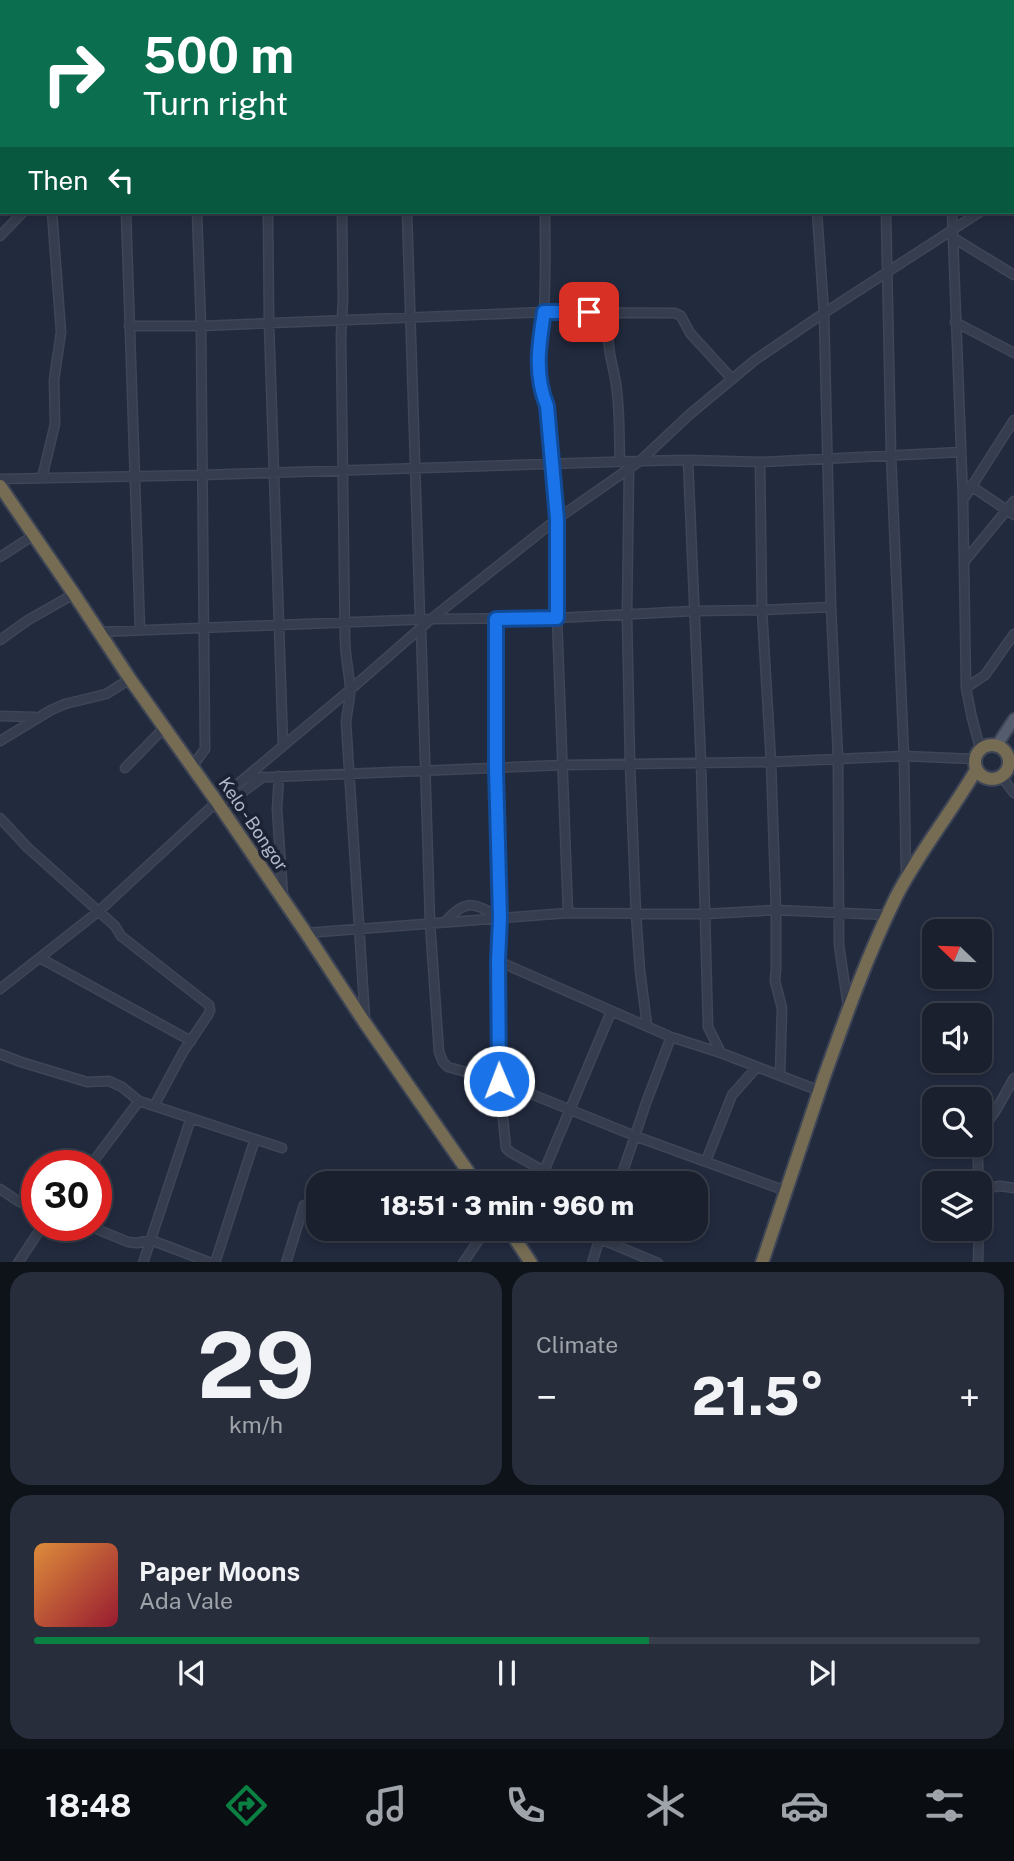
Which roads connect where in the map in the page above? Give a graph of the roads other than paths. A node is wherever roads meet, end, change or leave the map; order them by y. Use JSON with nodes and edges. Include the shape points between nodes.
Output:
{"nodes":[{"id":1,"x":21,"y":214,"type":"edge"},
{"id":2,"x":52,"y":214,"type":"edge"},
{"id":3,"x":126,"y":214,"type":"edge"},
{"id":4,"x":197,"y":214,"type":"edge"},
{"id":5,"x":268,"y":214,"type":"edge"},
{"id":6,"x":342,"y":214,"type":"edge"},
{"id":7,"x":407,"y":214,"type":"edge"},
{"id":8,"x":545,"y":214,"type":"edge"},
{"id":9,"x":817,"y":214,"type":"edge"},
{"id":10,"x":886,"y":214,"type":"edge"},
{"id":11,"x":952,"y":214,"type":"edge"},
{"id":12,"x":977,"y":214,"type":"edge"},
{"id":13,"x":952,"y":233,"type":"junction"},
{"id":14,"x":0,"y":236,"type":"edge"},
{"id":15,"x":887,"y":272,"type":"junction"},
{"id":16,"x":1014,"y":275,"type":"edge"},
{"id":17,"x":544,"y":312,"type":"junction"},
{"id":18,"x":612,"y":312,"type":"junction"},
{"id":19,"x":824,"y":313,"type":"junction"},
{"id":20,"x":410,"y":318,"type":"junction"},
{"id":21,"x":342,"y":320,"type":"junction"},
{"id":22,"x":955,"y":322,"type":"junction"},
{"id":23,"x":269,"y":323,"type":"junction"},
{"id":24,"x":129,"y":326,"type":"junction"},
{"id":25,"x":201,"y":326,"type":"junction"},
{"id":26,"x":1014,"y":353,"type":"edge"},
{"id":27,"x":732,"y":379,"type":"junction"},
{"id":28,"x":1014,"y":420,"type":"edge"},
{"id":29,"x":961,"y":452,"type":"junction"},
{"id":30,"x":891,"y":455,"type":"junction"},
{"id":31,"x":827,"y":458,"type":"junction"},
{"id":32,"x":688,"y":460,"type":"junction"},
{"id":33,"x":640,"y":461,"type":"junction"},
{"id":34,"x":620,"y":462,"type":"junction"},
{"id":35,"x":760,"y":462,"type":"junction"},
{"id":36,"x":552,"y":464,"type":"junction"},
{"id":37,"x":415,"y":468,"type":"junction"},
{"id":38,"x":629,"y":468,"type":"junction"},
{"id":39,"x":344,"y":469,"type":"junction"},
{"id":40,"x":274,"y":472,"type":"junction"},
{"id":41,"x":202,"y":475,"type":"junction"},
{"id":42,"x":134,"y":476,"type":"junction"},
{"id":43,"x":43,"y":478,"type":"junction"},
{"id":44,"x":0,"y":479,"type":"edge"},
{"id":45,"x":0,"y":486,"type":"edge"},
{"id":46,"x":971,"y":486,"type":"junction"},
{"id":47,"x":963,"y":500,"type":"junction"},
{"id":48,"x":1014,"y":501,"type":"edge"},
{"id":49,"x":1010,"y":513,"type":"edge"},
{"id":50,"x":557,"y":519,"type":"junction"},
{"id":51,"x":34,"y":535,"type":"junction"},
{"id":52,"x":0,"y":557,"type":"edge"},
{"id":53,"x":964,"y":562,"type":"junction"},
{"id":54,"x":74,"y":594,"type":"junction"},
{"id":55,"x":831,"y":607,"type":"junction"},
{"id":56,"x":762,"y":610,"type":"junction"},
{"id":57,"x":694,"y":611,"type":"junction"},
{"id":58,"x":627,"y":615,"type":"junction"},
{"id":59,"x":557,"y":618,"type":"junction"},
{"id":60,"x":431,"y":619,"type":"junction"},
{"id":61,"x":496,"y":619,"type":"junction"},
{"id":62,"x":345,"y":622,"type":"junction"},
{"id":63,"x":420,"y":624,"type":"junction"},
{"id":64,"x":279,"y":625,"type":"junction"},
{"id":65,"x":205,"y":627,"type":"junction"},
{"id":66,"x":140,"y":630,"type":"junction"},
{"id":67,"x":98,"y":632,"type":"junction"},
{"id":68,"x":1014,"y":634,"type":"edge"},
{"id":69,"x":0,"y":640,"type":"edge"},
{"id":70,"x":130,"y":679,"type":"junction"},
{"id":71,"x":966,"y":688,"type":"junction"},
{"id":72,"x":351,"y":689,"type":"junction"},
{"id":73,"x":0,"y":716,"type":"edge"},
{"id":74,"x":39,"y":717,"type":"junction"},
{"id":75,"x":1014,"y":719,"type":"edge"},
{"id":76,"x":164,"y":728,"type":"junction"},
{"id":77,"x":0,"y":741,"type":"edge"},
{"id":78,"x":997,"y":745,"type":"junction"},
{"id":79,"x":283,"y":746,"type":"junction"},
{"id":80,"x":904,"y":756,"type":"junction"},
{"id":81,"x":838,"y":758,"type":"junction"},
{"id":82,"x":701,"y":762,"type":"junction"},
{"id":83,"x":771,"y":762,"type":"junction"},
{"id":84,"x":1009,"y":763,"type":"edge"},
{"id":85,"x":630,"y":764,"type":"junction"},
{"id":86,"x":979,"y":764,"type":"junction"},
{"id":87,"x":563,"y":765,"type":"junction"},
{"id":88,"x":192,"y":767,"type":"junction"},
{"id":89,"x":125,"y":768,"type":"dead end"},
{"id":90,"x":496,"y":769,"type":"junction"},
{"id":91,"x":426,"y":771,"type":"junction"},
{"id":92,"x":351,"y":774,"type":"junction"},
{"id":93,"x":279,"y":776,"type":"junction"},
{"id":94,"x":263,"y":777,"type":"junction"},
{"id":95,"x":245,"y":778,"type":"junction"},
{"id":96,"x":1014,"y":793,"type":"edge"},
{"id":97,"x":219,"y":805,"type":"junction"},
{"id":98,"x":0,"y":818,"type":"edge"},
{"id":99,"x":906,"y":878,"type":"junction"},
{"id":100,"x":283,"y":899,"type":"junction"},
{"id":101,"x":776,"y":910,"type":"junction"},
{"id":102,"x":99,"y":911,"type":"junction"},
{"id":103,"x":839,"y":912,"type":"junction"},
{"id":104,"x":568,"y":913,"type":"junction"},
{"id":105,"x":636,"y":914,"type":"junction"},
{"id":106,"x":705,"y":914,"type":"junction"},
{"id":107,"x":887,"y":915,"type":"junction"},
{"id":108,"x":500,"y":918,"type":"junction"},
{"id":109,"x":445,"y":922,"type":"junction"},
{"id":110,"x":430,"y":923,"type":"junction"},
{"id":111,"x":360,"y":928,"type":"junction"},
{"id":112,"x":306,"y":933,"type":"junction"},
{"id":113,"x":40,"y":958,"type":"junction"},
{"id":114,"x":498,"y":961,"type":"junction"},
{"id":115,"x":0,"y":989,"type":"edge"},
{"id":116,"x":848,"y":1009,"type":"junction"},
{"id":117,"x":611,"y":1012,"type":"junction"},
{"id":118,"x":365,"y":1023,"type":"junction"},
{"id":119,"x":647,"y":1025,"type":"junction"},
{"id":120,"x":671,"y":1037,"type":"junction"},
{"id":121,"x":191,"y":1041,"type":"junction"},
{"id":122,"x":721,"y":1053,"type":"junction"},
{"id":123,"x":0,"y":1054,"type":"edge"},
{"id":124,"x":758,"y":1067,"type":"junction"},
{"id":125,"x":780,"y":1076,"type":"junction"},
{"id":126,"x":1014,"y":1078,"type":"edge"},
{"id":127,"x":499,"y":1081,"type":"junction"},
{"id":128,"x":820,"y":1091,"type":"junction"},
{"id":129,"x":139,"y":1101,"type":"junction"},
{"id":130,"x":154,"y":1106,"type":"junction"},
{"id":131,"x":570,"y":1111,"type":"junction"},
{"id":132,"x":992,"y":1116,"type":"edge"},
{"id":133,"x":191,"y":1118,"type":"junction"},
{"id":134,"x":635,"y":1136,"type":"junction"},
{"id":135,"x":255,"y":1139,"type":"junction"},
{"id":136,"x":282,"y":1148,"type":"dead end"},
{"id":137,"x":102,"y":1150,"type":"edge"},
{"id":138,"x":706,"y":1161,"type":"junction"},
{"id":139,"x":468,"y":1171,"type":"edge"},
{"id":140,"x":544,"y":1171,"type":"joint"},
{"id":141,"x":623,"y":1171,"type":"edge"},
{"id":142,"x":992,"y":1187,"type":"edge"},
{"id":143,"x":1014,"y":1188,"type":"edge"},
{"id":144,"x":0,"y":1189,"type":"edge"},
{"id":145,"x":786,"y":1191,"type":"junction"},
{"id":146,"x":21,"y":1202,"type":"edge"},
{"id":147,"x":304,"y":1205,"type":"dead end"},
{"id":148,"x":112,"y":1235,"type":"edge"},
{"id":149,"x":151,"y":1240,"type":"junction"},
{"id":150,"x":32,"y":1241,"type":"edge"},
{"id":151,"x":478,"y":1241,"type":"edge"},
{"id":152,"x":517,"y":1241,"type":"edge"},
{"id":153,"x":600,"y":1241,"type":"edge"},
{"id":154,"x":603,"y":1241,"type":"edge"},
{"id":155,"x":979,"y":1241,"type":"edge"},
{"id":156,"x":18,"y":1262,"type":"edge"},
{"id":157,"x":143,"y":1262,"type":"edge"},
{"id":158,"x":213,"y":1262,"type":"edge"},
{"id":159,"x":286,"y":1262,"type":"edge"},
{"id":160,"x":463,"y":1262,"type":"edge"},
{"id":161,"x":531,"y":1262,"type":"edge"},
{"id":162,"x":592,"y":1262,"type":"edge"},
{"id":163,"x":658,"y":1262,"type":"edge"},
{"id":164,"x":762,"y":1262,"type":"edge"},
{"id":165,"x":978,"y":1262,"type":"edge"}],
"edges":[{"from":1,"to":14,"type":"street"},
{"from":2,"to":43,"type":"street","via":[[61,332],[54,380],[55,424]]},
{"from":3,"to":24,"type":"street"},
{"from":4,"to":25,"type":"street"},
{"from":5,"to":23,"type":"street"},
{"from":6,"to":21,"type":"street"},
{"from":7,"to":20,"type":"street"},
{"from":8,"to":17,"type":"street"},
{"from":9,"to":19,"type":"street"},
{"from":10,"to":15,"type":"street"},
{"from":11,"to":13,"type":"street"},
{"from":12,"to":13,"type":"street"},
{"from":13,"to":15,"type":"street"},
{"from":13,"to":16,"type":"street"},
{"from":13,"to":22,"type":"street"},
{"from":15,"to":19,"type":"street"},
{"from":15,"to":30,"type":"street"},
{"from":17,"to":18,"type":"street"},
{"from":17,"to":20,"type":"street"},
{"from":17,"to":36,"type":"street","via":[[538,378],[547,406]]},
{"from":18,"to":27,"type":"street","via":[[681,316],[690,333]]},
{"from":18,"to":34,"type":"street","via":[[607,338],[616,384]]},
{"from":19,"to":27,"type":"street"},
{"from":19,"to":31,"type":"street"},
{"from":20,"to":21,"type":"street"},
{"from":20,"to":37,"type":"street"},
{"from":21,"to":23,"type":"street"},
{"from":21,"to":39,"type":"street"},
{"from":22,"to":26,"type":"street"},
{"from":22,"to":29,"type":"street"},
{"from":23,"to":25,"type":"street"},
{"from":23,"to":40,"type":"street"},
{"from":24,"to":25,"type":"street"},
{"from":24,"to":42,"type":"street"},
{"from":25,"to":41,"type":"street"},
{"from":27,"to":33,"type":"street"},
{"from":28,"to":46,"type":"street"},
{"from":29,"to":30,"type":"street"},
{"from":29,"to":47,"type":"street"},
{"from":30,"to":31,"type":"street"},
{"from":30,"to":80,"type":"street"},
{"from":31,"to":35,"type":"street"},
{"from":31,"to":55,"type":"street"},
{"from":32,"to":33,"type":"street"},
{"from":32,"to":35,"type":"street"},
{"from":32,"to":57,"type":"street"},
{"from":33,"to":34,"type":"street"},
{"from":33,"to":38,"type":"street"},
{"from":34,"to":36,"type":"street"},
{"from":35,"to":56,"type":"street"},
{"from":36,"to":37,"type":"street"},
{"from":36,"to":50,"type":"street"},
{"from":37,"to":39,"type":"street"},
{"from":37,"to":63,"type":"street"},
{"from":38,"to":50,"type":"street"},
{"from":38,"to":58,"type":"street"},
{"from":39,"to":40,"type":"street"},
{"from":39,"to":62,"type":"street"},
{"from":40,"to":41,"type":"street"},
{"from":40,"to":64,"type":"street"},
{"from":41,"to":42,"type":"street"},
{"from":41,"to":65,"type":"street"},
{"from":42,"to":43,"type":"street"},
{"from":42,"to":66,"type":"street"},
{"from":43,"to":44,"type":"street"},
{"from":45,"to":51,"type":"highway","name":"Kelo - Bongor"},
{"from":46,"to":47,"type":"street"},
{"from":46,"to":49,"type":"street"},
{"from":47,"to":53,"type":"street"},
{"from":48,"to":49,"type":"street"},
{"from":49,"to":53,"type":"street"},
{"from":50,"to":59,"type":"street"},
{"from":50,"to":60,"type":"street"},
{"from":51,"to":52,"type":"street"},
{"from":51,"to":54,"type":"highway","name":"Kelo - Bongor"},
{"from":53,"to":71,"type":"street"},
{"from":54,"to":67,"type":"highway","name":"Kelo - Bongor"},
{"from":54,"to":69,"type":"street"},
{"from":55,"to":56,"type":"street"},
{"from":55,"to":81,"type":"street"},
{"from":56,"to":57,"type":"street"},
{"from":56,"to":83,"type":"street"},
{"from":57,"to":58,"type":"street"},
{"from":57,"to":82,"type":"street"},
{"from":58,"to":59,"type":"street"},
{"from":58,"to":85,"type":"street"},
{"from":59,"to":61,"type":"street"},
{"from":59,"to":87,"type":"street"},
{"from":60,"to":61,"type":"street"},
{"from":60,"to":63,"type":"street"},
{"from":61,"to":90,"type":"street"},
{"from":62,"to":63,"type":"street"},
{"from":62,"to":64,"type":"street"},
{"from":62,"to":72,"type":"street"},
{"from":63,"to":72,"type":"street"},
{"from":63,"to":91,"type":"street"},
{"from":64,"to":65,"type":"street"},
{"from":64,"to":79,"type":"street"},
{"from":65,"to":66,"type":"street"},
{"from":65,"to":88,"type":"street","via":[[205,749]]},
{"from":66,"to":67,"type":"street"},
{"from":67,"to":70,"type":"highway","name":"Kelo - Bongor"},
{"from":68,"to":71,"type":"street","via":[[985,675]]},
{"from":70,"to":74,"type":"street","via":[[106,694],[65,704]]},
{"from":70,"to":76,"type":"highway","name":"Kelo - Bongor"},
{"from":71,"to":86,"type":"street"},
{"from":72,"to":79,"type":"street"},
{"from":72,"to":92,"type":"street","via":[[346,722]]},
{"from":73,"to":74,"type":"street"},
{"from":74,"to":77,"type":"street"},
{"from":75,"to":78,"type":"main road"},
{"from":76,"to":88,"type":"highway","name":"Kelo - Bongor"},
{"from":76,"to":89,"type":"street"},
{"from":78,"to":84,"type":"highway"},
{"from":78,"to":86,"type":"highway","via":[[985,746]]},
{"from":79,"to":95,"type":"street"},
{"from":80,"to":81,"type":"street"},
{"from":80,"to":86,"type":"street"},
{"from":80,"to":99,"type":"street"},
{"from":81,"to":83,"type":"street"},
{"from":81,"to":103,"type":"street"},
{"from":82,"to":83,"type":"street"},
{"from":82,"to":85,"type":"street"},
{"from":82,"to":106,"type":"street"},
{"from":83,"to":101,"type":"street"},
{"from":84,"to":86,"type":"highway","via":[[991,779]]},
{"from":84,"to":96,"type":"street"},
{"from":85,"to":87,"type":"street"},
{"from":85,"to":105,"type":"street"},
{"from":86,"to":99,"type":"highway"},
{"from":87,"to":90,"type":"street"},
{"from":87,"to":104,"type":"street"},
{"from":88,"to":97,"type":"highway","name":"Kelo - Bongor"},
{"from":90,"to":91,"type":"street"},
{"from":90,"to":108,"type":"street"},
{"from":91,"to":92,"type":"street"},
{"from":91,"to":110,"type":"street"},
{"from":92,"to":93,"type":"street"},
{"from":92,"to":111,"type":"street"},
{"from":93,"to":94,"type":"street"},
{"from":93,"to":100,"type":"street"},
{"from":94,"to":95,"type":"street"},
{"from":94,"to":97,"type":"street"},
{"from":95,"to":97,"type":"street"},
{"from":97,"to":100,"type":"highway","name":"Kelo - Bongor"},
{"from":97,"to":102,"type":"street"},
{"from":98,"to":102,"type":"street"},
{"from":99,"to":107,"type":"highway"},
{"from":100,"to":112,"type":"highway","name":"Kelo - Bongor"},
{"from":101,"to":103,"type":"street"},
{"from":101,"to":106,"type":"street"},
{"from":101,"to":125,"type":"street","via":[[775,981],[782,1008]]},
{"from":102,"to":113,"type":"street"},
{"from":102,"to":121,"type":"street","via":[[121,936],[209,1005],[208,1015]]},
{"from":103,"to":107,"type":"street"},
{"from":103,"to":116,"type":"street"},
{"from":104,"to":105,"type":"street"},
{"from":104,"to":108,"type":"street"},
{"from":105,"to":106,"type":"street"},
{"from":105,"to":119,"type":"street"},
{"from":106,"to":122,"type":"street","via":[[708,1027]]},
{"from":107,"to":116,"type":"highway"},
{"from":108,"to":109,"type":"street"},
{"from":108,"to":109,"type":"street","via":[[467,904]]},
{"from":108,"to":114,"type":"street"},
{"from":109,"to":110,"type":"street"},
{"from":110,"to":111,"type":"street"},
{"from":110,"to":127,"type":"street","via":[[443,1062]]},
{"from":111,"to":112,"type":"street"},
{"from":111,"to":118,"type":"street"},
{"from":112,"to":118,"type":"highway","name":"Kelo - Bongor"},
{"from":113,"to":115,"type":"street"},
{"from":113,"to":121,"type":"street"},
{"from":114,"to":117,"type":"street"},
{"from":114,"to":127,"type":"street"},
{"from":116,"to":128,"type":"highway"},
{"from":117,"to":119,"type":"street"},
{"from":117,"to":131,"type":"street"},
{"from":118,"to":139,"type":"highway","name":"Kelo - Bongor"},
{"from":119,"to":120,"type":"street"},
{"from":120,"to":122,"type":"street"},
{"from":120,"to":134,"type":"street"},
{"from":121,"to":130,"type":"street"},
{"from":122,"to":124,"type":"street"},
{"from":123,"to":129,"type":"street","via":[[87,1082],[109,1081]]},
{"from":124,"to":125,"type":"street"},
{"from":124,"to":138,"type":"street","via":[[732,1094]]},
{"from":125,"to":128,"type":"street"},
{"from":126,"to":132,"type":"street"},
{"from":127,"to":131,"type":"street"},
{"from":127,"to":140,"type":"street","via":[[506,1148]]},
{"from":128,"to":145,"type":"highway"},
{"from":129,"to":130,"type":"street"},
{"from":129,"to":137,"type":"street"},
{"from":130,"to":133,"type":"street"},
{"from":131,"to":134,"type":"street"},
{"from":131,"to":140,"type":"street"},
{"from":133,"to":135,"type":"street"},
{"from":133,"to":149,"type":"street"},
{"from":134,"to":138,"type":"street"},
{"from":134,"to":141,"type":"street"},
{"from":135,"to":136,"type":"street"},
{"from":135,"to":158,"type":"street"},
{"from":138,"to":145,"type":"street"},
{"from":142,"to":143,"type":"street"},
{"from":144,"to":146,"type":"street"},
{"from":145,"to":164,"type":"highway"},
{"from":147,"to":159,"type":"street"},
{"from":148,"to":149,"type":"street","via":[[132,1243]]},
{"from":149,"to":157,"type":"street"},
{"from":149,"to":158,"type":"street"},
{"from":150,"to":156,"type":"street"},
{"from":151,"to":160,"type":"street"},
{"from":152,"to":161,"type":"highway"},
{"from":153,"to":162,"type":"street"},
{"from":154,"to":163,"type":"street"},
{"from":155,"to":165,"type":"street"}]}
